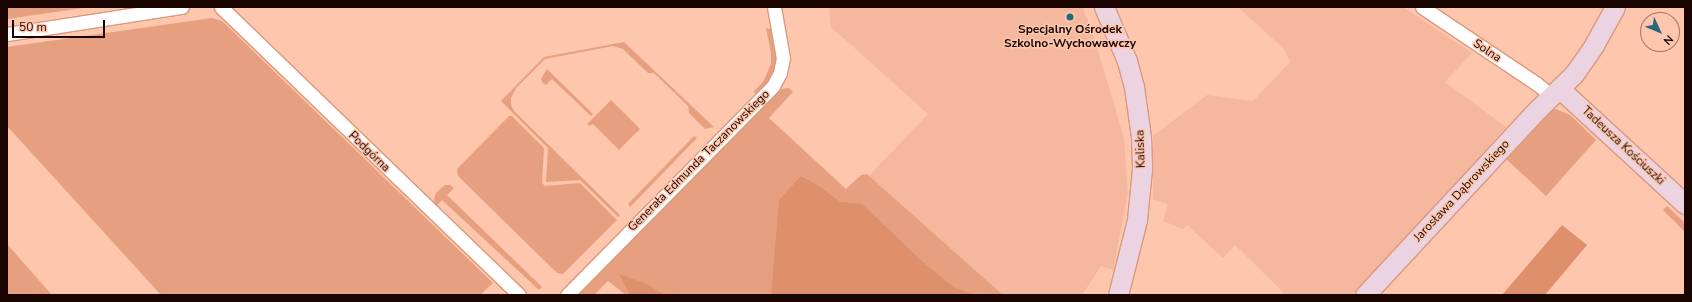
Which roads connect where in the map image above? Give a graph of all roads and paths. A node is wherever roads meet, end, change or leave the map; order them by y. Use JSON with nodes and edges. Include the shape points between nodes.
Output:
{"nodes":[{"id":1,"x":182,"y":7,"type":"edge"},
{"id":2,"x":221,"y":7,"type":"edge"},
{"id":3,"x":774,"y":7,"type":"edge"},
{"id":4,"x":1104,"y":7,"type":"edge"},
{"id":5,"x":1422,"y":7,"type":"edge"},
{"id":6,"x":1615,"y":7,"type":"edge"},
{"id":7,"x":7,"y":34,"type":"edge"},
{"id":8,"x":1556,"y":92,"type":"junction"},
{"id":9,"x":1685,"y":204,"type":"edge"},
{"id":10,"x":519,"y":295,"type":"edge"},
{"id":11,"x":567,"y":295,"type":"edge"},
{"id":12,"x":1118,"y":295,"type":"edge"},
{"id":13,"x":1365,"y":295,"type":"edge"}],
"edges":[{"from":1,"to":7,"type":"street"},
{"from":2,"to":10,"type":"street","name":"Podgórna"},
{"from":3,"to":11,"type":"street","name":"Generała Edmunda Taczanowskiego","via":[[783,58],[780,73],[773,86]]},
{"from":4,"to":12,"type":"street","name":"Kaliska","via":[[1128,60],[1141,137],[1142,169],[1137,220]]},
{"from":5,"to":8,"type":"street","name":"Solna","via":[[1537,84]]},
{"from":6,"to":8,"type":"street","name":"Jarosława Dąbrowskiego","via":[[1587,56]]},
{"from":8,"to":9,"type":"street","name":"Tadeusza Kościuszki"},
{"from":8,"to":13,"type":"street","name":"Jarosława Dąbrowskiego"}]}
